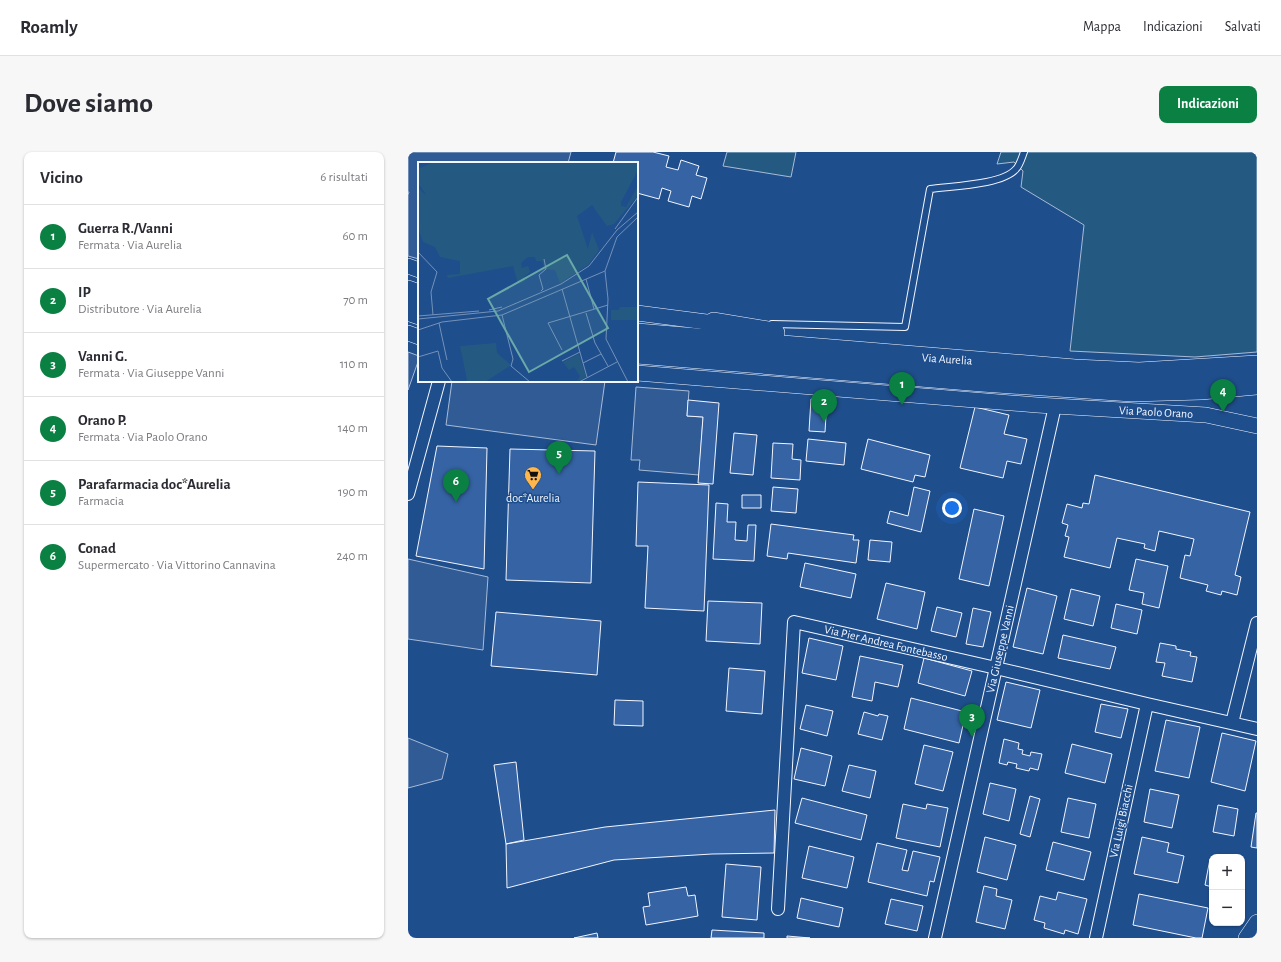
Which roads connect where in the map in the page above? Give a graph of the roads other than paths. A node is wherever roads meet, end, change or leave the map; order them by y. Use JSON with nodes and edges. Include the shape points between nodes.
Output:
{"nodes":[{"id":1,"x":1024,"y":152,"type":"edge"},
{"id":2,"x":408,"y":266,"type":"edge"},
{"id":3,"x":418,"y":270,"type":"edge"},
{"id":4,"x":408,"y":291,"type":"edge"},
{"id":5,"x":418,"y":295,"type":"edge"},
{"id":6,"x":408,"y":310,"type":"edge"},
{"id":7,"x":638,"y":313,"type":"edge"},
{"id":8,"x":418,"y":314,"type":"edge"},
{"id":9,"x":714,"y":323,"type":"junction"},
{"id":10,"x":408,"y":333,"type":"edge"},
{"id":11,"x":638,"y":334,"type":"edge"},
{"id":12,"x":418,"y":337,"type":"edge"},
{"id":13,"x":854,"y":351,"type":"junction"},
{"id":14,"x":638,"y":353,"type":"edge"},
{"id":15,"x":1257,"y":366,"type":"edge"},
{"id":16,"x":638,"y":373,"type":"edge"},
{"id":17,"x":439,"y":382,"type":"edge"},
{"id":18,"x":1257,"y":384,"type":"edge"},
{"id":19,"x":1054,"y":406,"type":"junction"},
{"id":20,"x":1257,"y":426,"type":"edge"},
{"id":21,"x":408,"y":494,"type":"edge"},
{"id":22,"x":1257,"y":623,"type":"edge"},
{"id":23,"x":996,"y":668,"type":"junction"},
{"id":24,"x":1147,"y":704,"type":"junction"},
{"id":25,"x":1232,"y":723,"type":"junction"},
{"id":26,"x":1257,"y":729,"type":"edge"},
{"id":27,"x":778,"y":909,"type":"dead end"},
{"id":28,"x":1257,"y":922,"type":"edge"},
{"id":29,"x":935,"y":938,"type":"edge"},
{"id":30,"x":1096,"y":938,"type":"edge"},
{"id":31,"x":1246,"y":938,"type":"edge"}],
"edges":[{"from":1,"to":9,"type":"lane","via":[[1017,169],[995,181],[930,189],[905,327]]},
{"from":2,"to":3,"type":"street"},
{"from":4,"to":5,"type":"highway"},
{"from":6,"to":8,"type":"highway"},
{"from":7,"to":9,"type":"street"},
{"from":9,"to":13,"type":"highway","via":[[819,341]]},
{"from":10,"to":12,"type":"street"},
{"from":11,"to":13,"type":"highway","name":"Via Aurelia"},
{"from":13,"to":15,"type":"highway","name":"Via Aurelia","via":[[1074,370],[1139,373]]},
{"from":14,"to":18,"type":"highway","name":"Via Aurelia","via":[[1132,391]]},
{"from":16,"to":19,"type":"street"},
{"from":17,"to":21,"type":"street"},
{"from":19,"to":20,"type":"street","name":"Via Paolo Orano","via":[[1206,415]]},
{"from":19,"to":23,"type":"street","name":"Via Giuseppe Vanni"},
{"from":22,"to":25,"type":"street"},
{"from":23,"to":24,"type":"street","name":"Via Pier Andrea Fontebasso"},
{"from":23,"to":27,"type":"street","name":"Via Pier Andrea Fontebasso","via":[[794,622]]},
{"from":23,"to":29,"type":"street","name":"Via Giuseppe Vanni"},
{"from":24,"to":25,"type":"street","name":"Via Pier Andrea Fontebasso"},
{"from":24,"to":30,"type":"street","name":"Via Luigi Biacchi"},
{"from":25,"to":26,"type":"street","name":"Via Pier Andrea Fontebasso"},
{"from":28,"to":31,"type":"street"}]}
